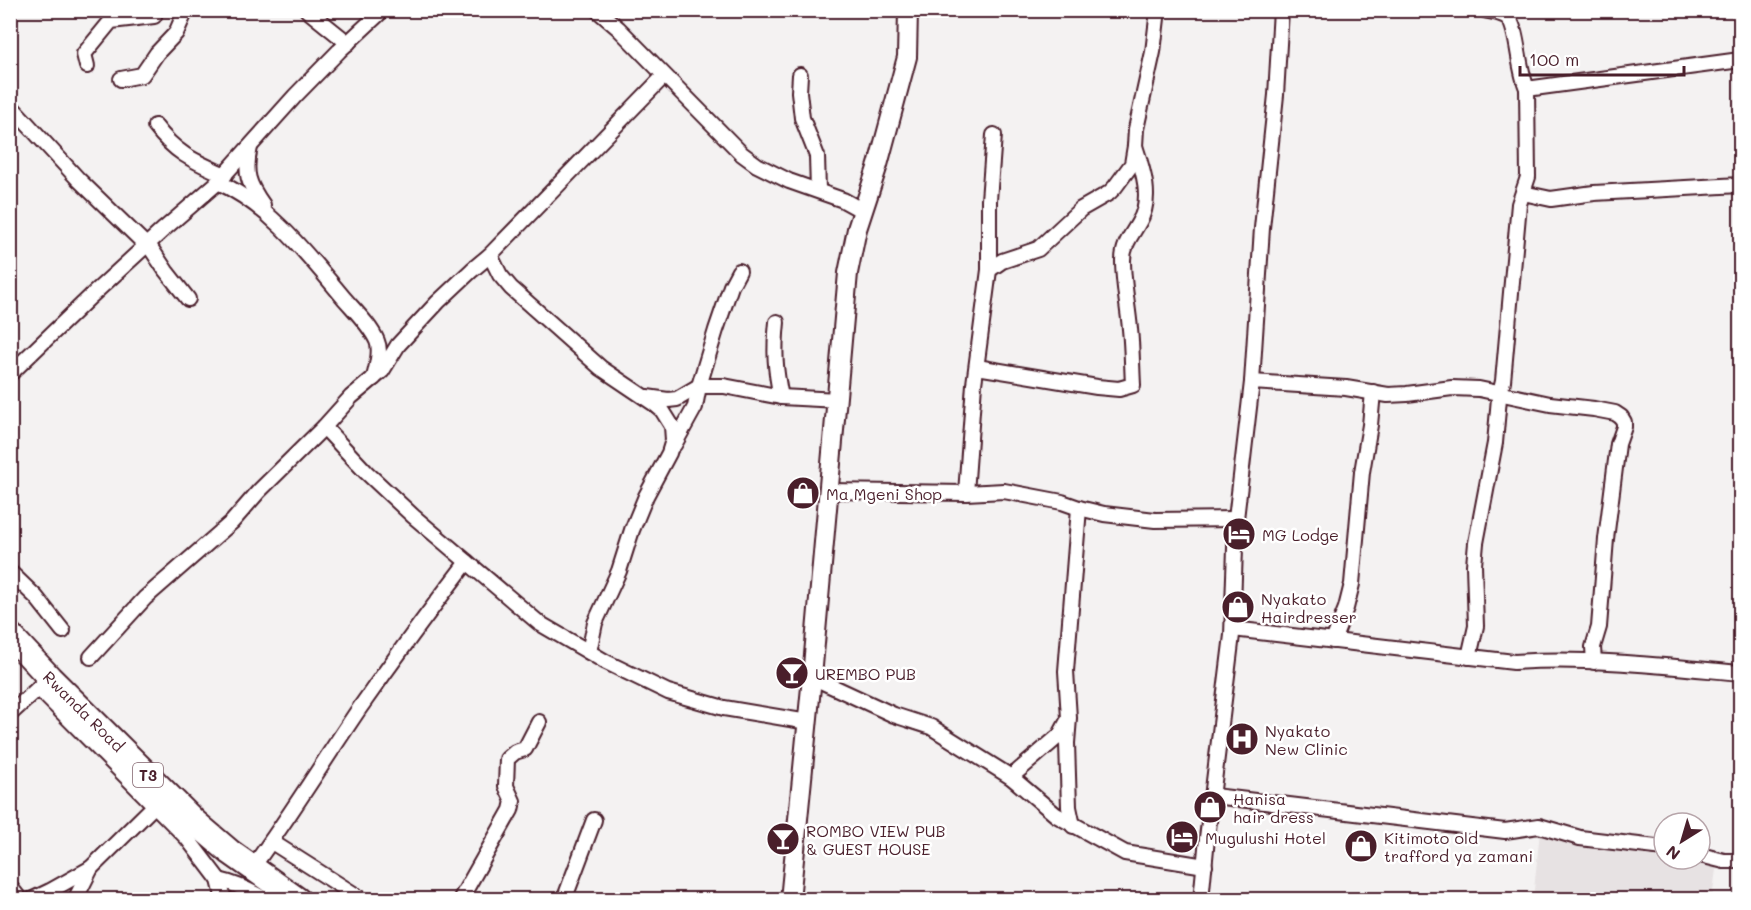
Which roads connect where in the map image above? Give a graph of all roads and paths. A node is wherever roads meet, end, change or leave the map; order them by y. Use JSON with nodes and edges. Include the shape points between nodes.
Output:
{"nodes":[{"id":1,"x":156,"y":10,"type":"edge"},
{"id":2,"x":186,"y":10,"type":"edge"},
{"id":3,"x":307,"y":10,"type":"edge"},
{"id":4,"x":383,"y":10,"type":"edge"},
{"id":5,"x":597,"y":10,"type":"edge"},
{"id":6,"x":908,"y":10,"type":"edge"},
{"id":7,"x":1158,"y":10,"type":"edge"},
{"id":8,"x":1281,"y":10,"type":"edge"},
{"id":9,"x":1485,"y":10,"type":"edge"},
{"id":10,"x":348,"y":43,"type":"junction"},
{"id":11,"x":1740,"y":60,"type":"edge"},
{"id":12,"x":87,"y":66,"type":"dead end"},
{"id":13,"x":800,"y":75,"type":"dead end"},
{"id":14,"x":664,"y":76,"type":"junction"},
{"id":15,"x":121,"y":79,"type":"dead end"},
{"id":16,"x":1527,"y":88,"type":"junction"},
{"id":17,"x":10,"y":105,"type":"edge"},
{"id":18,"x":155,"y":126,"type":"dead end"},
{"id":19,"x":994,"y":135,"type":"dead end"},
{"id":20,"x":250,"y":146,"type":"junction"},
{"id":21,"x":1135,"y":146,"type":"junction"},
{"id":22,"x":222,"y":178,"type":"junction"},
{"id":23,"x":1740,"y":185,"type":"edge"},
{"id":24,"x":818,"y":190,"type":"junction"},
{"id":25,"x":1523,"y":193,"type":"junction"},
{"id":26,"x":863,"y":211,"type":"junction"},
{"id":27,"x":272,"y":219,"type":"junction"},
{"id":28,"x":147,"y":245,"type":"junction"},
{"id":29,"x":490,"y":255,"type":"junction"},
{"id":30,"x":989,"y":270,"type":"junction"},
{"id":31,"x":739,"y":271,"type":"dead end"},
{"id":32,"x":188,"y":299,"type":"dead end"},
{"id":33,"x":777,"y":322,"type":"dead end"},
{"id":34,"x":977,"y":367,"type":"junction"},
{"id":35,"x":10,"y":374,"type":"edge"},
{"id":36,"x":374,"y":378,"type":"junction"},
{"id":37,"x":1252,"y":382,"type":"junction"},
{"id":38,"x":699,"y":386,"type":"junction"},
{"id":39,"x":1373,"y":392,"type":"junction"},
{"id":40,"x":1500,"y":393,"type":"junction"},
{"id":41,"x":642,"y":395,"type":"junction"},
{"id":42,"x":781,"y":397,"type":"junction"},
{"id":43,"x":838,"y":400,"type":"junction"},
{"id":44,"x":324,"y":427,"type":"junction"},
{"id":45,"x":669,"y":453,"type":"junction"},
{"id":46,"x":829,"y":490,"type":"junction"},
{"id":47,"x":966,"y":493,"type":"junction"},
{"id":48,"x":1079,"y":508,"type":"junction"},
{"id":49,"x":1236,"y":519,"type":"junction"},
{"id":50,"x":467,"y":562,"type":"junction"},
{"id":51,"x":10,"y":572,"type":"edge"},
{"id":52,"x":1233,"y":629,"type":"junction"},
{"id":53,"x":63,"y":631,"type":"dead end"},
{"id":54,"x":10,"y":635,"type":"edge"},
{"id":55,"x":1333,"y":641,"type":"junction"},
{"id":56,"x":589,"y":652,"type":"junction"},
{"id":57,"x":91,"y":657,"type":"dead end"},
{"id":58,"x":1469,"y":657,"type":"junction"},
{"id":59,"x":1594,"y":662,"type":"junction"},
{"id":60,"x":1740,"y":674,"type":"edge"},
{"id":61,"x":812,"y":677,"type":"junction"},
{"id":62,"x":44,"y":683,"type":"junction"},
{"id":63,"x":10,"y":714,"type":"edge"},
{"id":64,"x":1069,"y":718,"type":"junction"},
{"id":65,"x":539,"y":722,"type":"dead end"},
{"id":66,"x":808,"y":722,"type":"junction"},
{"id":67,"x":1011,"y":777,"type":"junction"},
{"id":68,"x":1214,"y":796,"type":"junction"},
{"id":69,"x":154,"y":806,"type":"junction"},
{"id":70,"x":594,"y":820,"type":"dead end"},
{"id":71,"x":1073,"y":826,"type":"junction"},
{"id":72,"x":272,"y":840,"type":"junction"},
{"id":73,"x":1652,"y":847,"type":"edge"},
{"id":74,"x":1712,"y":858,"type":"edge"},
{"id":75,"x":1740,"y":861,"type":"edge"},
{"id":76,"x":1205,"y":866,"type":"junction"},
{"id":77,"x":252,"y":867,"type":"junction"},
{"id":78,"x":91,"y":868,"type":"junction"},
{"id":79,"x":219,"y":880,"type":"junction"},
{"id":80,"x":10,"y":890,"type":"edge"},
{"id":81,"x":18,"y":900,"type":"edge"},
{"id":82,"x":31,"y":900,"type":"edge"},
{"id":83,"x":75,"y":900,"type":"edge"},
{"id":84,"x":224,"y":900,"type":"edge"},
{"id":85,"x":266,"y":900,"type":"edge"},
{"id":86,"x":298,"y":900,"type":"edge"},
{"id":87,"x":363,"y":900,"type":"edge"},
{"id":88,"x":460,"y":900,"type":"edge"},
{"id":89,"x":564,"y":900,"type":"edge"},
{"id":90,"x":790,"y":900,"type":"edge"},
{"id":91,"x":1201,"y":900,"type":"edge"}],
"edges":[{"from":1,"to":12,"type":"street","via":[[154,16],[111,21],[84,54]]},
{"from":2,"to":15,"type":"street","via":[[176,33],[142,75]]},
{"from":3,"to":10,"type":"street"},
{"from":4,"to":10,"type":"street"},
{"from":5,"to":14,"type":"street"},
{"from":6,"to":26,"type":"street","via":[[907,57]]},
{"from":7,"to":21,"type":"street"},
{"from":8,"to":37,"type":"street"},
{"from":9,"to":16,"type":"street","via":[[1506,16],[1513,26],[1520,71]]},
{"from":10,"to":20,"type":"street"},
{"from":11,"to":16,"type":"street"},
{"from":13,"to":24,"type":"street","via":[[799,103],[817,156]]},
{"from":14,"to":24,"type":"street","via":[[742,154],[795,183]]},
{"from":14,"to":29,"type":"street"},
{"from":16,"to":25,"type":"street","via":[[1528,177]]},
{"from":17,"to":28,"type":"street","via":[[78,179]]},
{"from":18,"to":22,"type":"street","via":[[185,156]]},
{"from":19,"to":30,"type":"street"},
{"from":20,"to":22,"type":"street"},
{"from":20,"to":27,"type":"street","via":[[249,184]]},
{"from":21,"to":30,"type":"street","via":[[1132,164],[1109,193],[1081,209],[1038,249],[1002,261]]},
{"from":21,"to":34,"type":"street","via":[[1146,187],[1145,204],[1139,223],[1125,244],[1123,260],[1133,385],[1119,389],[1097,387]]},
{"from":22,"to":27,"type":"street"},
{"from":22,"to":28,"type":"street"},
{"from":23,"to":25,"type":"street","via":[[1551,199]]},
{"from":24,"to":26,"type":"street"},
{"from":25,"to":40,"type":"street","via":[[1518,204]]},
{"from":26,"to":43,"type":"street","via":[[848,273]]},
{"from":27,"to":36,"type":"street","via":[[368,326],[379,348]]},
{"from":28,"to":32,"type":"street"},
{"from":28,"to":35,"type":"street"},
{"from":29,"to":36,"type":"street","via":[[423,317]]},
{"from":29,"to":41,"type":"street","via":[[500,275],[545,319],[601,368]]},
{"from":30,"to":34,"type":"street"},
{"from":31,"to":38,"type":"street"},
{"from":33,"to":42,"type":"street","via":[[774,350]]},
{"from":34,"to":47,"type":"street"},
{"from":36,"to":44,"type":"street"},
{"from":37,"to":39,"type":"street"},
{"from":37,"to":49,"type":"street"},
{"from":38,"to":41,"type":"street","via":[[677,399]]},
{"from":38,"to":42,"type":"street","via":[[740,388]]},
{"from":38,"to":45,"type":"street","via":[[695,407]]},
{"from":39,"to":40,"type":"street","via":[[1397,395],[1467,388]]},
{"from":39,"to":55,"type":"street","via":[[1352,584]]},
{"from":40,"to":58,"type":"street","via":[[1476,543],[1476,626]]},
{"from":40,"to":59,"type":"street","via":[[1615,413],[1624,422],[1617,450]]},
{"from":41,"to":45,"type":"street","via":[[662,410],[672,426]]},
{"from":42,"to":43,"type":"street"},
{"from":43,"to":46,"type":"street"},
{"from":44,"to":50,"type":"street","via":[[405,509]]},
{"from":44,"to":57,"type":"street","via":[[232,522],[145,598]]},
{"from":45,"to":56,"type":"street","via":[[632,530],[619,571],[595,623]]},
{"from":46,"to":47,"type":"street"},
{"from":46,"to":61,"type":"street"},
{"from":47,"to":48,"type":"street","via":[[1004,491]]},
{"from":48,"to":49,"type":"street","via":[[1155,519]]},
{"from":48,"to":64,"type":"street","via":[[1066,671]]},
{"from":49,"to":52,"type":"street"},
{"from":50,"to":56,"type":"street","via":[[539,623]]},
{"from":50,"to":72,"type":"street","via":[[358,710]]},
{"from":51,"to":53,"type":"street"},
{"from":52,"to":55,"type":"street"},
{"from":52,"to":68,"type":"street"},
{"from":54,"to":62,"type":"highway","name":"Rwanda Road","number":"T3"},
{"from":55,"to":58,"type":"street"},
{"from":56,"to":66,"type":"street","via":[[668,692],[724,708]]},
{"from":58,"to":59,"type":"street","via":[[1514,662]]},
{"from":59,"to":60,"type":"street"},
{"from":61,"to":66,"type":"street"},
{"from":61,"to":67,"type":"street","via":[[866,704],[931,727]]},
{"from":62,"to":63,"type":"street"},
{"from":62,"to":69,"type":"street"},
{"from":62,"to":77,"type":"highway","name":"Rwanda Road","number":"T3","via":[[196,823]]},
{"from":64,"to":67,"type":"street","via":[[1060,735]]},
{"from":64,"to":71,"type":"street","via":[[1069,807]]},
{"from":65,"to":88,"type":"street","via":[[525,749],[507,759],[506,786],[513,801],[511,810]]},
{"from":66,"to":90,"type":"street"},
{"from":67,"to":71,"type":"street"},
{"from":68,"to":73,"type":"street","via":[[1504,831],[1542,826],[1580,838]]},
{"from":68,"to":76,"type":"street"},
{"from":69,"to":78,"type":"street"},
{"from":69,"to":79,"type":"street","via":[[191,843]]},
{"from":70,"to":89,"type":"street"},
{"from":71,"to":76,"type":"street","via":[[1125,853]]},
{"from":72,"to":77,"type":"street"},
{"from":72,"to":87,"type":"street"},
{"from":74,"to":75,"type":"street"},
{"from":76,"to":91,"type":"street"},
{"from":77,"to":86,"type":"highway","name":"Rwanda Road","number":"T3"},
{"from":78,"to":82,"type":"street"},
{"from":78,"to":83,"type":"street"},
{"from":79,"to":84,"type":"street"},
{"from":79,"to":85,"type":"street"},
{"from":80,"to":81,"type":"street"}]}
